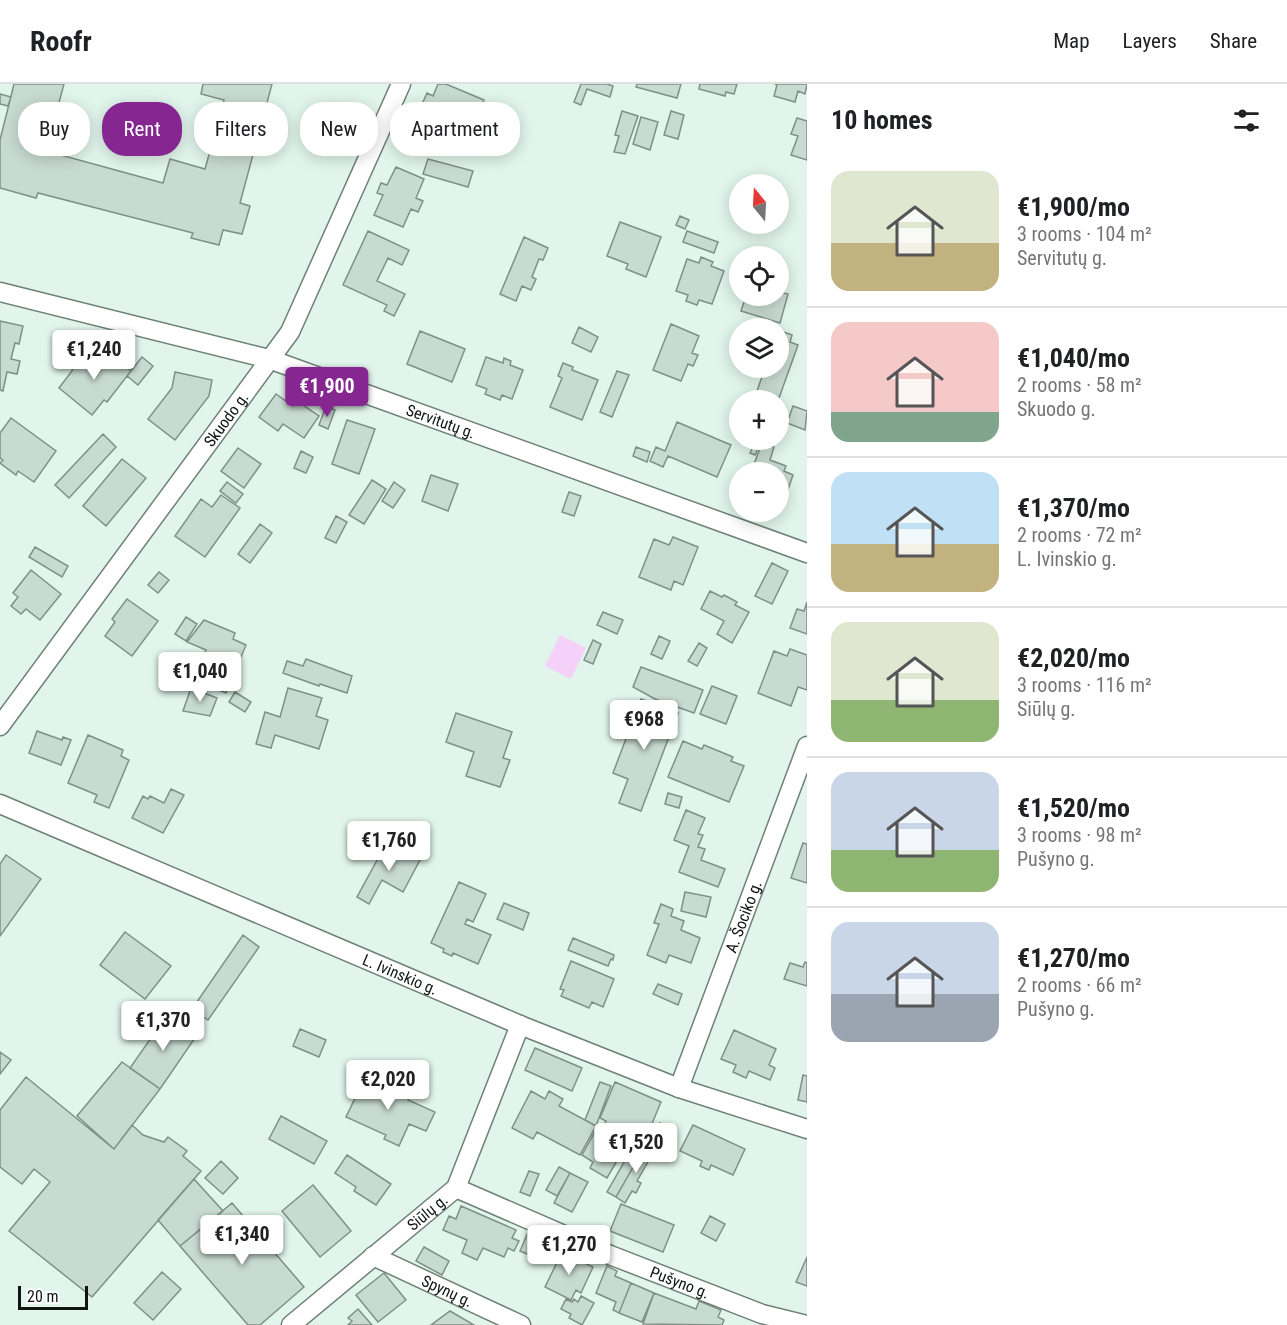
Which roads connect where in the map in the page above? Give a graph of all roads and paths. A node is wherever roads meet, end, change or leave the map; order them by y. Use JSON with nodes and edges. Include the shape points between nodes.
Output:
{"nodes":[{"id":1,"x":401,"y":84,"type":"edge"},
{"id":2,"x":0,"y":292,"type":"edge"},
{"id":3,"x":269,"y":359,"type":"junction"},
{"id":4,"x":807,"y":553,"type":"edge"},
{"id":5,"x":0,"y":726,"type":"edge"},
{"id":6,"x":807,"y":746,"type":"edge"},
{"id":7,"x":0,"y":804,"type":"edge"},
{"id":8,"x":520,"y":1025,"type":"junction"},
{"id":9,"x":679,"y":1088,"type":"junction"},
{"id":10,"x":807,"y":1129,"type":"edge"},
{"id":11,"x":456,"y":1188,"type":"junction"},
{"id":12,"x":374,"y":1256,"type":"junction"},
{"id":13,"x":291,"y":1325,"type":"edge"},
{"id":14,"x":521,"y":1325,"type":"edge"},
{"id":15,"x":807,"y":1325,"type":"edge"}],
"edges":[{"from":1,"to":3,"type":"street","name":"Skuodo g.","via":[[290,332]]},
{"from":2,"to":3,"type":"street","name":"Servitutų g."},
{"from":3,"to":4,"type":"street","name":"Servitutų g."},
{"from":3,"to":5,"type":"street","name":"Skuodo g."},
{"from":6,"to":9,"type":"street","name":"A. Šociko g."},
{"from":7,"to":8,"type":"street","name":"L. Ivinskio g."},
{"from":8,"to":9,"type":"street","name":"L. Ivinskio g."},
{"from":8,"to":11,"type":"street","name":"Siūlų g."},
{"from":9,"to":10,"type":"street","name":"L. Ivinskio g."},
{"from":11,"to":12,"type":"street","name":"Siūlų g."},
{"from":11,"to":15,"type":"street","name":"Pušyno g.","via":[[610,1255],[762,1314]]},
{"from":12,"to":13,"type":"street","name":"Siūlų g."},
{"from":12,"to":14,"type":"street","name":"Spynų g."}]}
